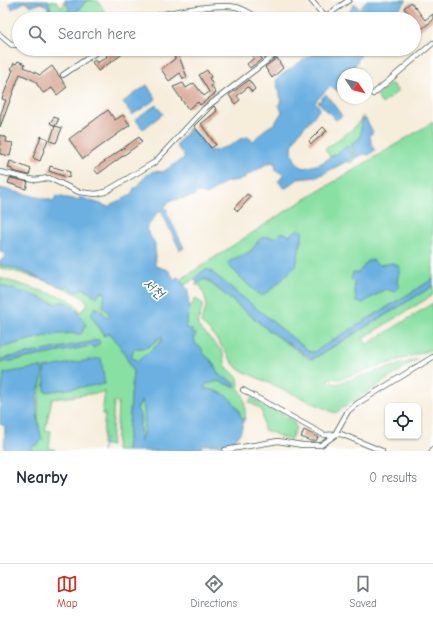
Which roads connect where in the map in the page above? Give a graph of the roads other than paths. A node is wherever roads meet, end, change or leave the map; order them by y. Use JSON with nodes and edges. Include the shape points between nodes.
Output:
{"nodes":[{"id":1,"x":311,"y":0,"type":"edge"},
{"id":2,"x":349,"y":0,"type":"edge"},
{"id":3,"x":173,"y":12,"type":"edge"},
{"id":4,"x":246,"y":12,"type":"edge"},
{"id":5,"x":320,"y":12,"type":"edge"},
{"id":6,"x":332,"y":12,"type":"edge"},
{"id":7,"x":0,"y":35,"type":"edge"},
{"id":8,"x":433,"y":43,"type":"edge"},
{"id":9,"x":12,"y":45,"type":"edge"},
{"id":10,"x":421,"y":53,"type":"edge"},
{"id":11,"x":91,"y":56,"type":"edge"},
{"id":12,"x":273,"y":56,"type":"edge"},
{"id":13,"x":418,"y":56,"type":"edge"},
{"id":14,"x":64,"y":75,"type":"dead end"},
{"id":15,"x":373,"y":94,"type":"dead end"},
{"id":16,"x":0,"y":172,"type":"edge"},
{"id":17,"x":433,"y":357,"type":"edge"},
{"id":18,"x":243,"y":390,"type":"dead end"},
{"id":19,"x":334,"y":436,"type":"junction"},
{"id":20,"x":225,"y":450,"type":"dead end"},
{"id":21,"x":382,"y":451,"type":"edge"}],
"edges":[{"from":1,"to":5,"type":"street"},
{"from":2,"to":6,"type":"street"},
{"from":3,"to":4,"type":"street","via":[[235,7]]},
{"from":7,"to":9,"type":"street"},
{"from":8,"to":10,"type":"street"},
{"from":11,"to":14,"type":"street"},
{"from":12,"to":16,"type":"street","via":[[204,109],[155,162],[105,192],[79,192],[49,178],[34,180]]},
{"from":13,"to":15,"type":"street"},
{"from":17,"to":19,"type":"street","via":[[358,403],[348,411]]},
{"from":18,"to":19,"type":"street","via":[[324,435]]},
{"from":19,"to":20,"type":"street","via":[[313,446],[278,441]]},
{"from":19,"to":21,"type":"street","via":[[341,434]]}]}
